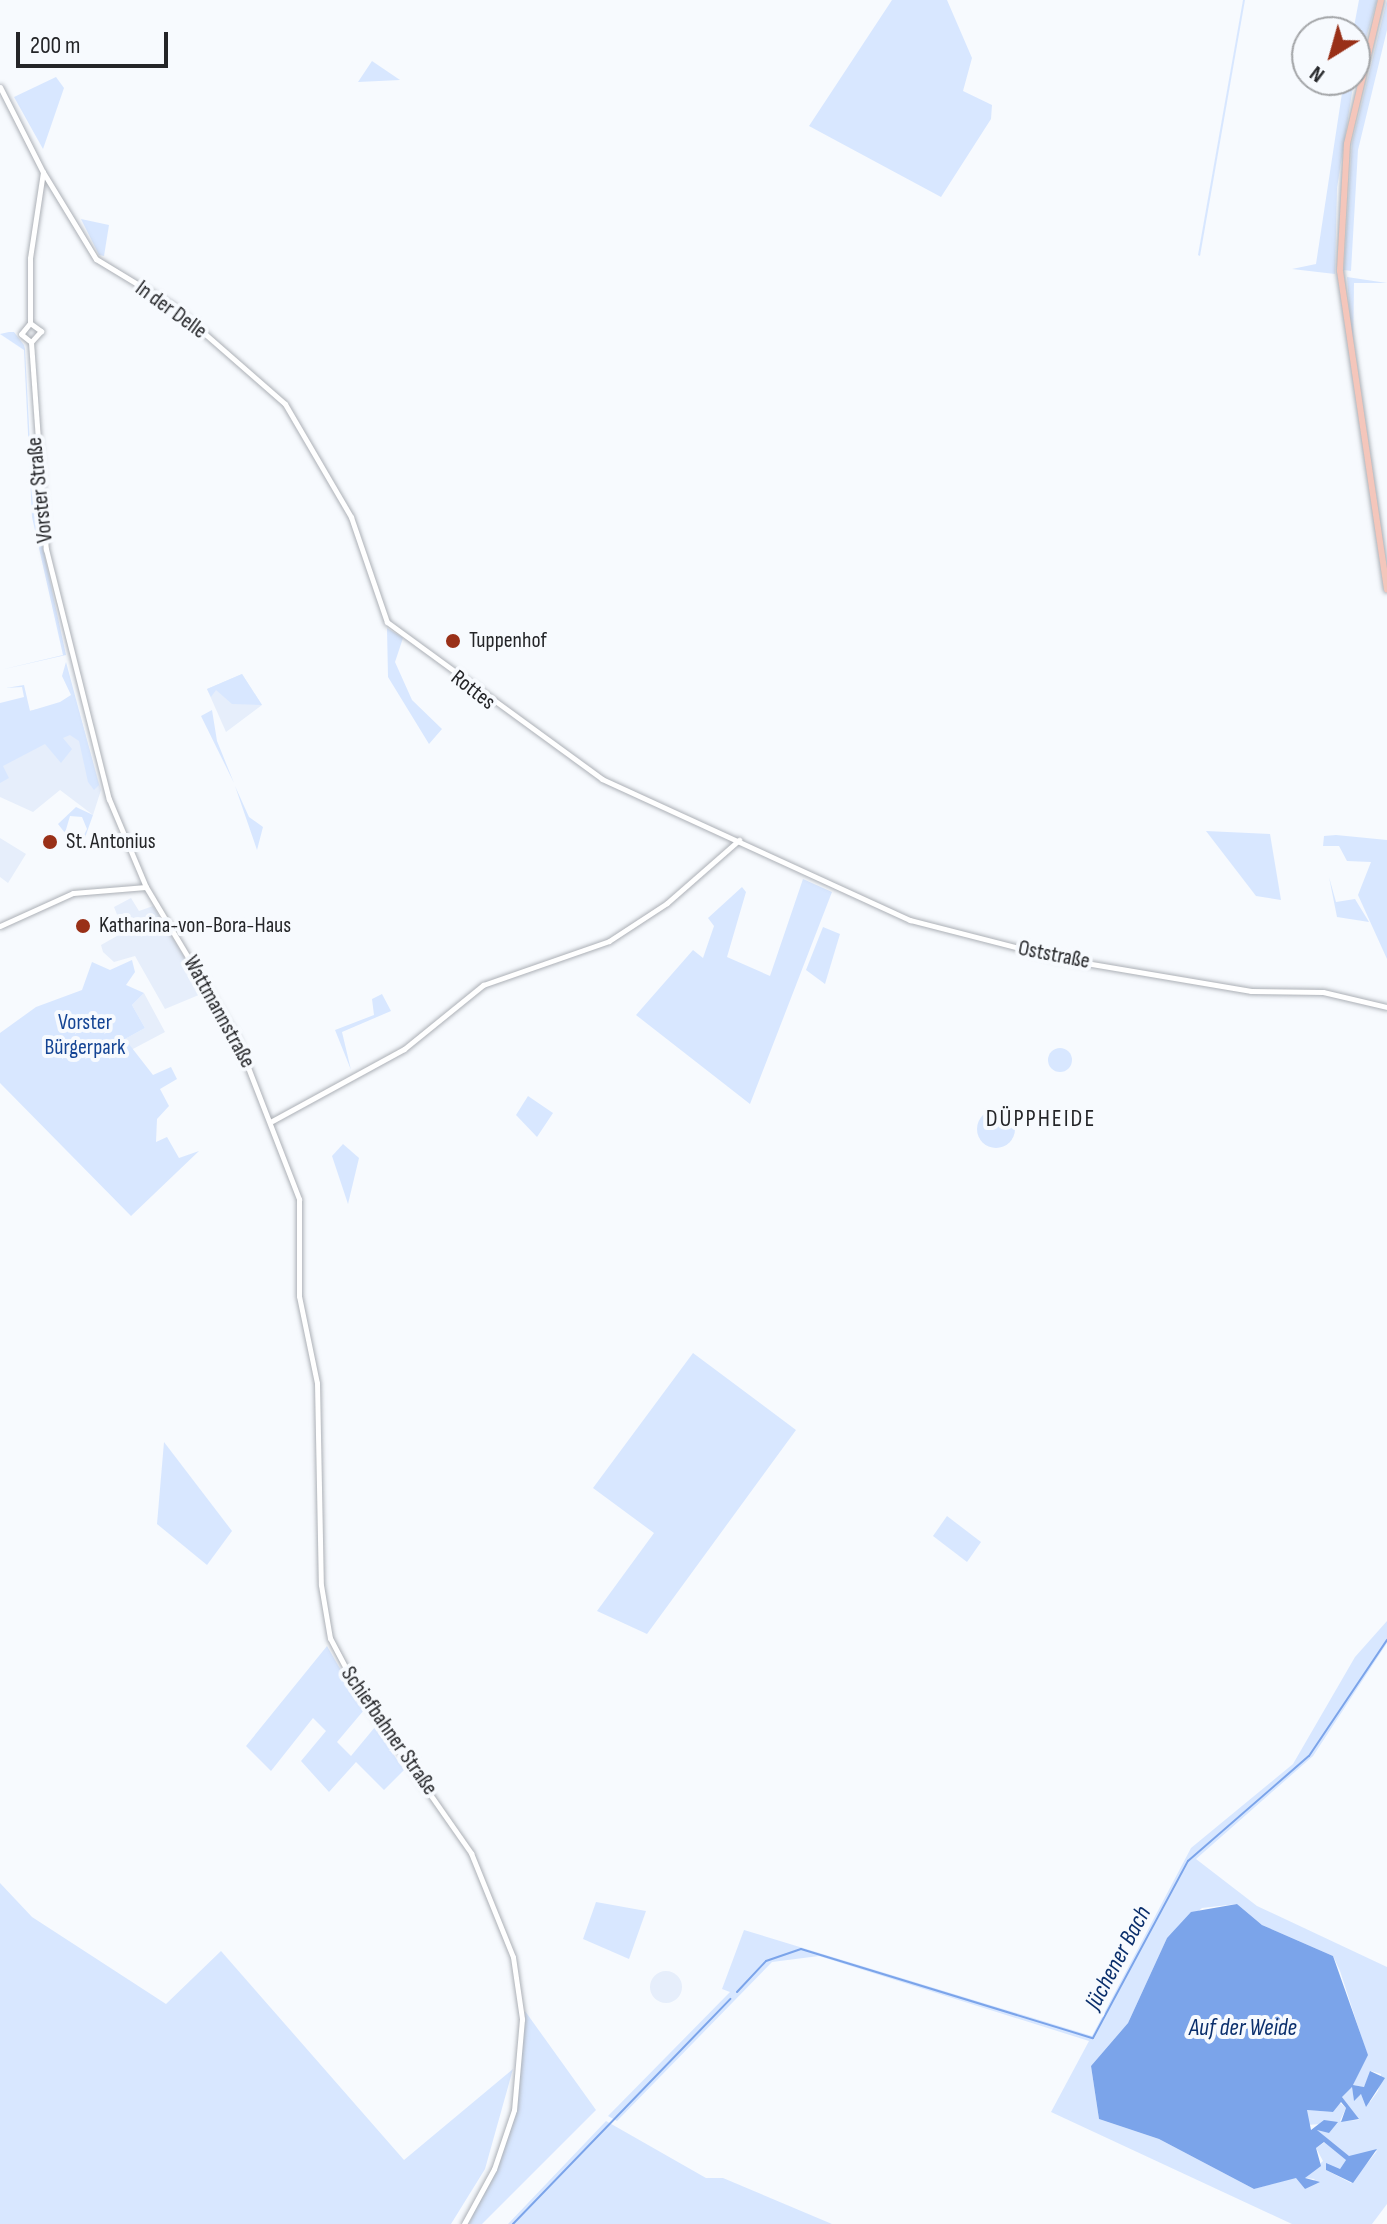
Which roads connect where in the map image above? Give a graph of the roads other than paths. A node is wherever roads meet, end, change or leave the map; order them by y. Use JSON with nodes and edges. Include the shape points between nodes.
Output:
{"nodes":[{"id":1,"x":1381,"y":0,"type":"edge"},
{"id":2,"x":0,"y":87,"type":"edge"},
{"id":3,"x":43,"y":172,"type":"junction"},
{"id":4,"x":30,"y":323,"type":"junction"},
{"id":5,"x":31,"y":342,"type":"junction"},
{"id":6,"x":309,"y":443,"type":"joint"},
{"id":7,"x":1387,"y":590,"type":"edge"},
{"id":8,"x":67,"y":635,"type":"joint"},
{"id":9,"x":739,"y":840,"type":"junction"},
{"id":10,"x":146,"y":887,"type":"junction"},
{"id":11,"x":0,"y":926,"type":"edge"},
{"id":12,"x":1387,"y":1007,"type":"edge"},
{"id":13,"x":272,"y":1121,"type":"junction"},
{"id":14,"x":464,"y":2224,"type":"edge"}],
"edges":[{"from":1,"to":7,"type":"main road","via":[[1348,134],[1340,283]]},
{"from":2,"to":3,"type":"street","name":"In der Delle"},
{"from":3,"to":4,"type":"street","name":"Vorster Straße","via":[[30,258]]},
{"from":3,"to":6,"type":"street","name":"In der Delle","via":[[96,259],[172,305],[272,390]]},
{"from":4,"to":5,"type":"street","name":"Vorster Straße","via":[[21,334]]},
{"from":4,"to":5,"type":"street","name":"Vorster Straße","via":[[41,331]]},
{"from":5,"to":8,"type":"street","name":"Vorster Straße","via":[[40,513]]},
{"from":6,"to":9,"type":"street","name":"Rottes","via":[[354,523],[387,622],[507,716],[602,779]]},
{"from":8,"to":10,"type":"street","name":"Wattmannstraße","via":[[109,799]]},
{"from":9,"to":12,"type":"street","name":"Oststraße","via":[[866,904],[1005,946],[1251,991],[1322,992]]},
{"from":9,"to":13,"type":"street","via":[[667,903],[609,941],[474,990],[404,1049]]},
{"from":10,"to":11,"type":"street","via":[[73,893]]},
{"from":10,"to":13,"type":"street","name":"Wattmannstraße","via":[[221,1009]]},
{"from":13,"to":14,"type":"street","name":"Schiefbahner Straße","via":[[300,1208],[298,1287],[317,1383],[328,1628],[353,1683],[484,1878],[518,1983],[522,2048],[512,2120]]}]}
